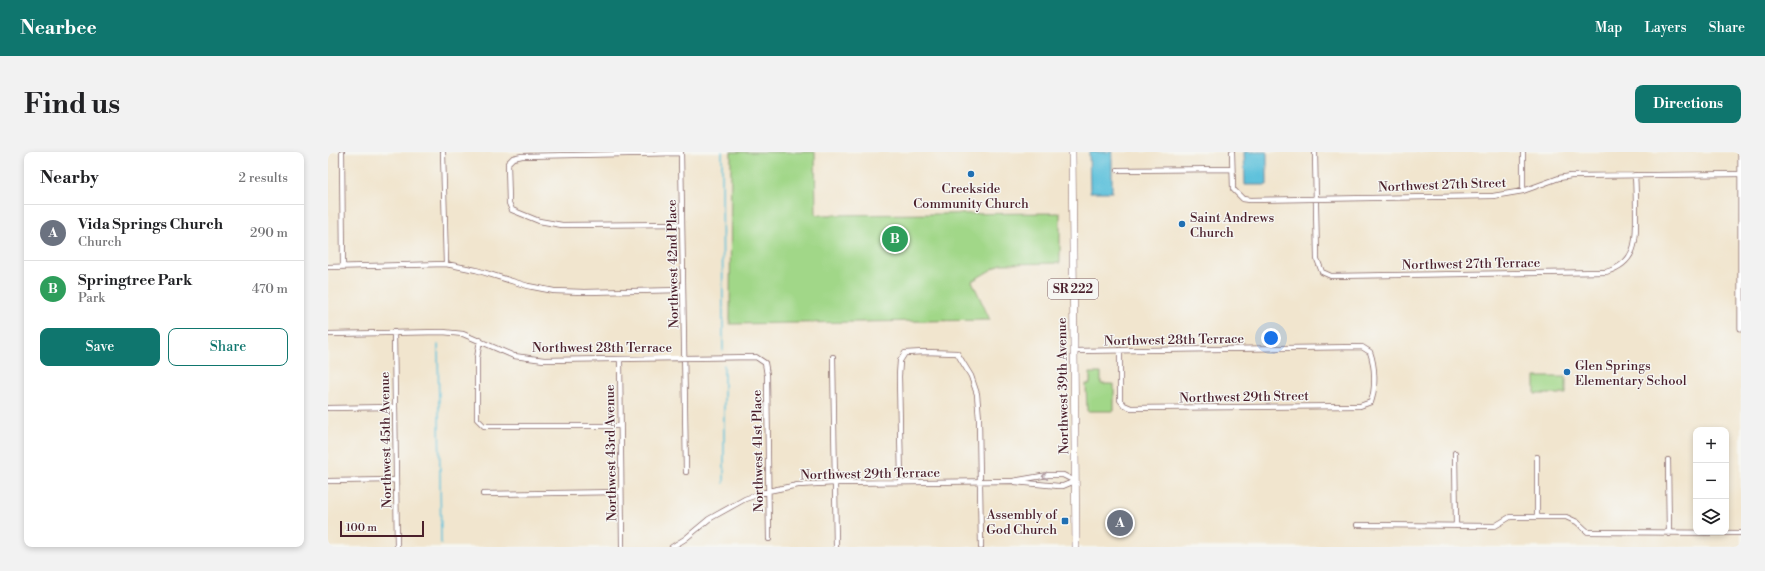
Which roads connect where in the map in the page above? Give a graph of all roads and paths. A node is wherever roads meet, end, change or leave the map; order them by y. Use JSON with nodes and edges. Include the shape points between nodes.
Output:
{"nodes":[{"id":1,"x":342,"y":152,"type":"edge"},
{"id":2,"x":443,"y":152,"type":"edge"},
{"id":3,"x":1072,"y":152,"type":"edge"},
{"id":4,"x":1232,"y":152,"type":"edge"},
{"id":5,"x":1315,"y":152,"type":"edge"},
{"id":6,"x":1523,"y":152,"type":"edge"},
{"id":7,"x":1740,"y":152,"type":"edge"},
{"id":8,"x":681,"y":153,"type":"edge"},
{"id":9,"x":1118,"y":170,"type":"dead end"},
{"id":10,"x":1232,"y":170,"type":"junction"},
{"id":11,"x":1741,"y":174,"type":"edge"},
{"id":12,"x":1636,"y":175,"type":"junction"},
{"id":13,"x":1523,"y":191,"type":"junction"},
{"id":14,"x":1316,"y":198,"type":"junction"},
{"id":15,"x":682,"y":224,"type":"junction"},
{"id":16,"x":446,"y":264,"type":"junction"},
{"id":17,"x":328,"y":267,"type":"edge"},
{"id":18,"x":343,"y":267,"type":"junction"},
{"id":19,"x":684,"y":290,"type":"junction"},
{"id":20,"x":1741,"y":328,"type":"edge"},
{"id":21,"x":394,"y":332,"type":"junction"},
{"id":22,"x":328,"y":334,"type":"edge"},
{"id":23,"x":480,"y":340,"type":"junction"},
{"id":24,"x":1120,"y":350,"type":"junction"},
{"id":25,"x":1073,"y":351,"type":"junction"},
{"id":26,"x":833,"y":357,"type":"dead end"},
{"id":27,"x":620,"y":358,"type":"junction"},
{"id":28,"x":684,"y":358,"type":"junction"},
{"id":29,"x":764,"y":363,"type":"joint"},
{"id":30,"x":1371,"y":402,"type":"joint"},
{"id":31,"x":395,"y":407,"type":"junction"},
{"id":32,"x":328,"y":408,"type":"edge"},
{"id":33,"x":620,"y":426,"type":"junction"},
{"id":34,"x":1455,"y":453,"type":"dead end"},
{"id":35,"x":1537,"y":457,"type":"dead end"},
{"id":36,"x":1668,"y":460,"type":"dead end"},
{"id":37,"x":686,"y":472,"type":"dead end"},
{"id":38,"x":396,"y":480,"type":"junction"},
{"id":39,"x":328,"y":481,"type":"edge"},
{"id":40,"x":980,"y":481,"type":"junction"},
{"id":41,"x":1013,"y":481,"type":"junction"},
{"id":42,"x":1075,"y":481,"type":"junction"},
{"id":43,"x":901,"y":482,"type":"junction"},
{"id":44,"x":835,"y":483,"type":"junction"},
{"id":45,"x":768,"y":491,"type":"junction"},
{"id":46,"x":621,"y":492,"type":"junction"},
{"id":47,"x":483,"y":494,"type":"dead end"},
{"id":48,"x":1537,"y":518,"type":"junction"},
{"id":49,"x":1357,"y":525,"type":"dead end"},
{"id":50,"x":1456,"y":526,"type":"junction"},
{"id":51,"x":1741,"y":533,"type":"edge"},
{"id":52,"x":1669,"y":534,"type":"junction"},
{"id":53,"x":769,"y":539,"type":"dead end"},
{"id":54,"x":397,"y":547,"type":"edge"},
{"id":55,"x":622,"y":547,"type":"edge"},
{"id":56,"x":672,"y":547,"type":"edge"},
{"id":57,"x":836,"y":547,"type":"edge"},
{"id":58,"x":981,"y":547,"type":"edge"},
{"id":59,"x":1076,"y":547,"type":"edge"}],
"edges":[{"from":1,"to":18,"type":"street"},
{"from":2,"to":16,"type":"street"},
{"from":3,"to":25,"type":"main road","name":"Northwest 39th Avenue","number":"SR 222"},
{"from":4,"to":10,"type":"street"},
{"from":5,"to":14,"type":"street"},
{"from":6,"to":13,"type":"street"},
{"from":7,"to":11,"type":"street"},
{"from":8,"to":15,"type":"street","name":"Northwest 42nd Place"},
{"from":8,"to":15,"type":"street","via":[[522,156],[513,158],[508,163],[509,203],[512,210],[539,221],[562,225]]},
{"from":9,"to":10,"type":"street"},
{"from":10,"to":14,"type":"street","name":"Northwest 27th Street","via":[[1233,189],[1243,199]]},
{"from":11,"to":12,"type":"street","name":"Northwest 27th Street"},
{"from":11,"to":20,"type":"street"},
{"from":12,"to":13,"type":"street","name":"Northwest 27th Street","via":[[1571,176]]},
{"from":12,"to":14,"type":"street","name":"Northwest 27th Terrace","via":[[1636,241],[1632,253],[1620,266],[1606,272],[1331,276],[1322,272],[1317,259]]},
{"from":13,"to":14,"type":"street","name":"Northwest 27th Street","via":[[1493,196]]},
{"from":15,"to":19,"type":"street","name":"Northwest 42nd Place"},
{"from":16,"to":18,"type":"street"},
{"from":16,"to":19,"type":"street","via":[[528,286],[554,290]]},
{"from":17,"to":18,"type":"street"},
{"from":19,"to":28,"type":"street","name":"Northwest 42nd Place"},
{"from":21,"to":22,"type":"street","name":"Northwest 28th Terrace"},
{"from":21,"to":23,"type":"street","name":"Northwest 28th Terrace","via":[[443,332],[462,334]]},
{"from":21,"to":31,"type":"street","name":"Northwest 45th Avenue"},
{"from":23,"to":27,"type":"street","name":"Northwest 28th Terrace","via":[[514,356],[544,360]]},
{"from":23,"to":33,"type":"street","via":[[477,358],[477,420],[484,426]]},
{"from":24,"to":25,"type":"street","name":"Northwest 28th Terrace"},
{"from":24,"to":30,"type":"street","name":"Northwest 28th Terrace","via":[[1362,347],[1370,352],[1373,362]]},
{"from":24,"to":30,"type":"street","name":"Northwest 29th Street","via":[[1120,400],[1131,408],[1360,406]]},
{"from":25,"to":42,"type":"main road","name":"Northwest 39th Avenue","number":"SR 222"},
{"from":26,"to":44,"type":"street"},
{"from":27,"to":28,"type":"street","name":"Northwest 28th Terrace"},
{"from":27,"to":33,"type":"street","name":"Northwest 43rd Avenue"},
{"from":28,"to":29,"type":"street","name":"Northwest 28th Terrace","via":[[756,357]]},
{"from":28,"to":37,"type":"street","name":"Northwest 42nd Place"},
{"from":29,"to":45,"type":"street","name":"Northwest 41st Place","via":[[767,375]]},
{"from":31,"to":32,"type":"street"},
{"from":31,"to":38,"type":"street","name":"Northwest 45th Avenue"},
{"from":33,"to":46,"type":"street","name":"Northwest 43rd Avenue"},
{"from":34,"to":50,"type":"street"},
{"from":35,"to":48,"type":"street"},
{"from":36,"to":52,"type":"street"},
{"from":38,"to":39,"type":"street"},
{"from":38,"to":54,"type":"street","name":"Northwest 45th Avenue"},
{"from":40,"to":41,"type":"street","name":"Northwest 29th Terrace"},
{"from":40,"to":43,"type":"street","name":"Northwest 29th Terrace"},
{"from":40,"to":43,"type":"street","via":[[977,394],[971,376],[957,353],[924,352],[905,354],[900,361]]},
{"from":40,"to":58,"type":"street"},
{"from":41,"to":42,"type":"street","name":"Northwest 29th Terrace","via":[[1060,486]]},
{"from":42,"to":41,"type":"street","name":"Northwest 29th Terrace","one_way":true,"via":[[1063,475]]},
{"from":42,"to":59,"type":"main road","name":"Northwest 39th Avenue","number":"SR 222"},
{"from":43,"to":44,"type":"street","name":"Northwest 29th Terrace"},
{"from":44,"to":45,"type":"street","name":"Northwest 29th Terrace","via":[[798,485]]},
{"from":44,"to":57,"type":"street"},
{"from":45,"to":53,"type":"street","name":"Northwest 41st Place"},
{"from":45,"to":56,"type":"street","name":"Northwest 29th Terrace","via":[[745,499],[709,518]]},
{"from":46,"to":47,"type":"street"},
{"from":46,"to":55,"type":"street","name":"Northwest 43rd Avenue"},
{"from":48,"to":50,"type":"street","via":[[1510,518],[1495,526]]},
{"from":48,"to":52,"type":"street","via":[[1566,517],[1577,522],[1588,532]]},
{"from":49,"to":50,"type":"street"},
{"from":51,"to":52,"type":"street"}]}
